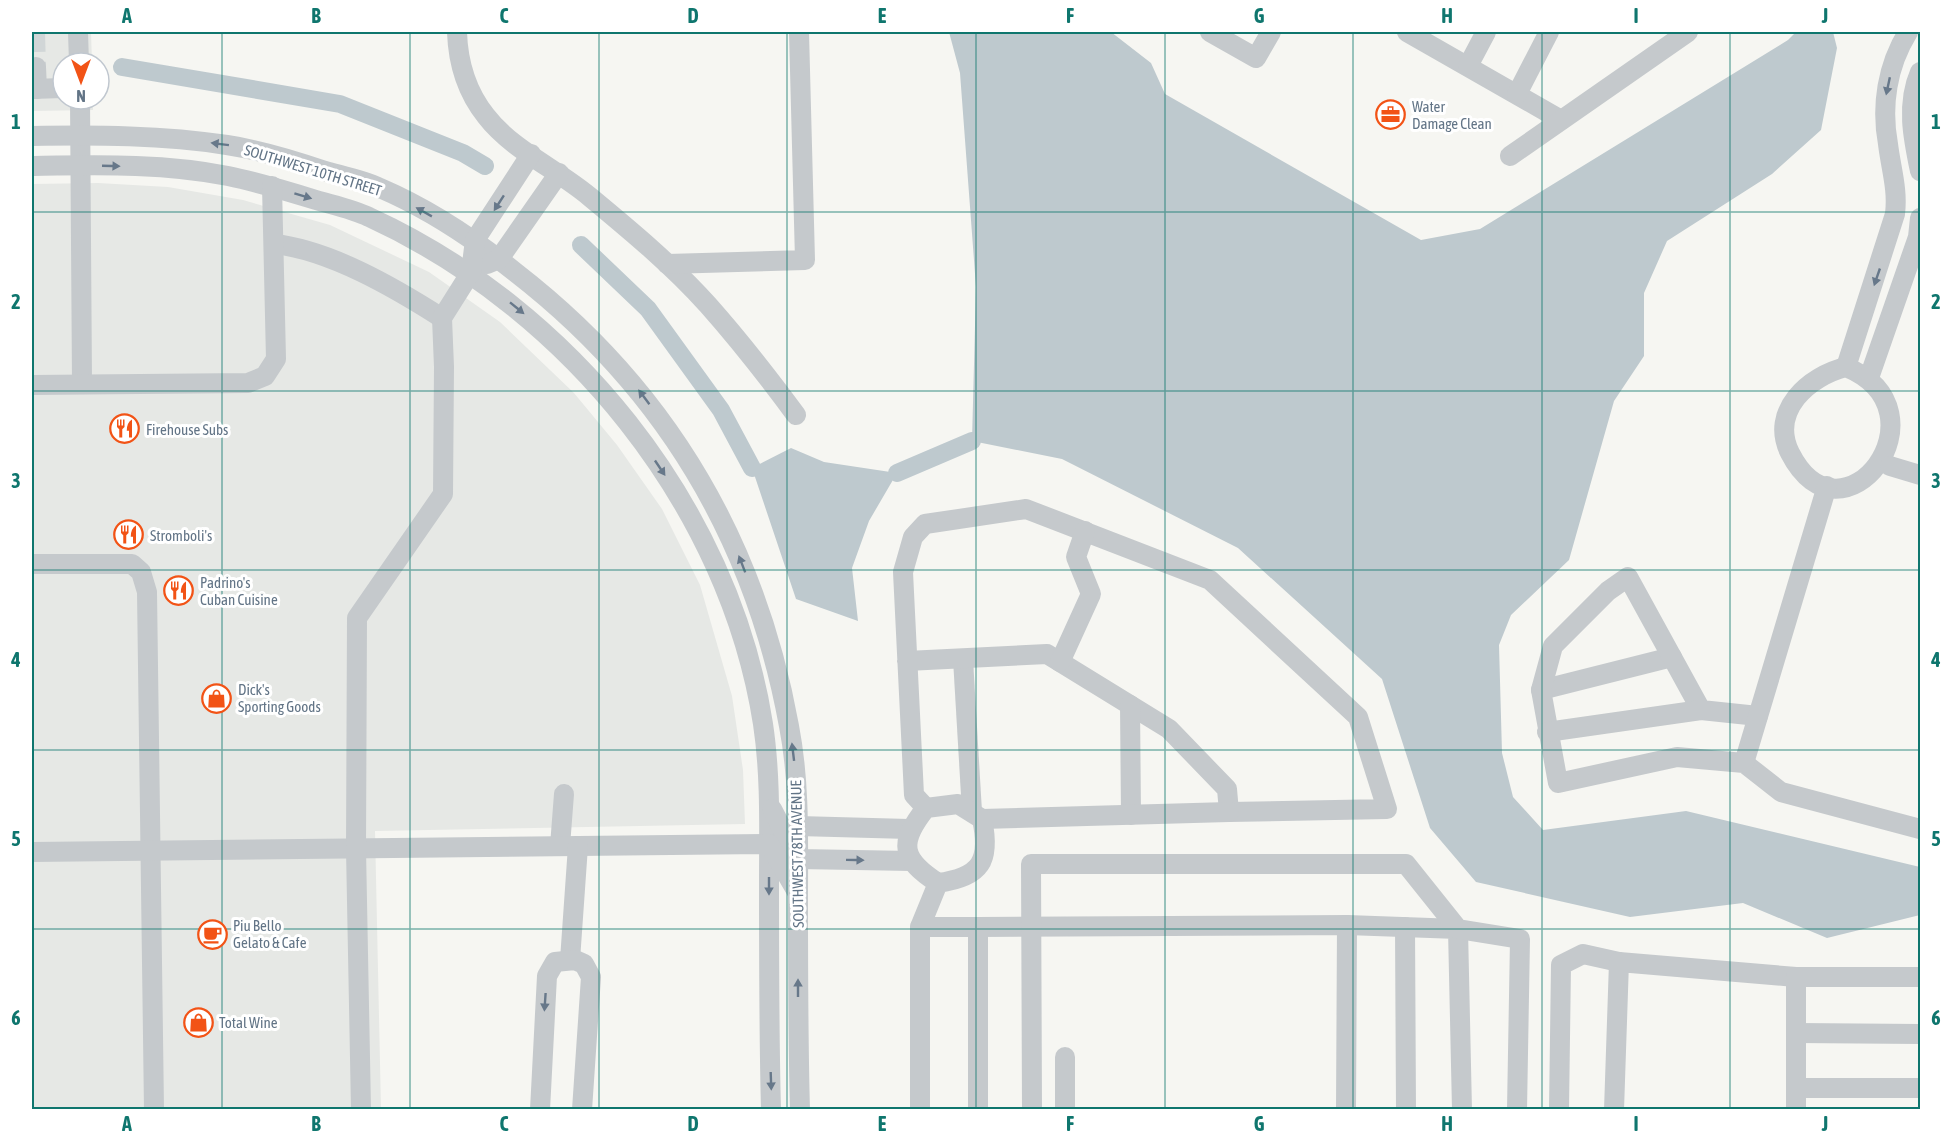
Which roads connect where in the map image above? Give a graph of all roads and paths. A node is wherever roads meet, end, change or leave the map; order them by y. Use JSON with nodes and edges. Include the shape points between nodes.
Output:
{"nodes":[{"id":1,"x":78,"y":32,"type":"edge"},
{"id":2,"x":457,"y":32,"type":"edge"},
{"id":3,"x":799,"y":32,"type":"edge"},
{"id":4,"x":1210,"y":32,"type":"edge"},
{"id":5,"x":1271,"y":32,"type":"edge"},
{"id":6,"x":1486,"y":32,"type":"edge"},
{"id":7,"x":1549,"y":32,"type":"edge"},
{"id":8,"x":1688,"y":32,"type":"edge"},
{"id":9,"x":1417,"y":34,"type":"edge"},
{"id":10,"x":1909,"y":35,"type":"edge"},
{"id":11,"x":79,"y":51,"type":"edge"},
{"id":12,"x":1468,"y":66,"type":"junction"},
{"id":13,"x":36,"y":67,"type":"dead end"},
{"id":14,"x":1920,"y":72,"type":"edge"},
{"id":15,"x":51,"y":88,"type":"edge"},
{"id":16,"x":34,"y":89,"type":"edge"},
{"id":17,"x":1517,"y":94,"type":"junction"},
{"id":18,"x":80,"y":111,"type":"edge"},
{"id":19,"x":1562,"y":120,"type":"junction"},
{"id":20,"x":32,"y":136,"type":"edge"},
{"id":21,"x":81,"y":136,"type":"junction"},
{"id":22,"x":531,"y":154,"type":"junction"},
{"id":23,"x":1510,"y":156,"type":"dead end"},
{"id":24,"x":81,"y":165,"type":"junction"},
{"id":25,"x":32,"y":166,"type":"edge"},
{"id":26,"x":1920,"y":171,"type":"edge"},
{"id":27,"x":559,"y":173,"type":"junction"},
{"id":28,"x":272,"y":186,"type":"junction"},
{"id":29,"x":1920,"y":218,"type":"edge"},
{"id":30,"x":475,"y":240,"type":"junction"},
{"id":31,"x":273,"y":244,"type":"junction"},
{"id":32,"x":499,"y":259,"type":"junction"},
{"id":33,"x":667,"y":264,"type":"junction"},
{"id":34,"x":471,"y":272,"type":"junction"},
{"id":35,"x":1864,"y":311,"type":"junction"},
{"id":36,"x":442,"y":318,"type":"junction"},
{"id":37,"x":1891,"y":320,"type":"junction"},
{"id":38,"x":1846,"y":367,"type":"junction"},
{"id":39,"x":1870,"y":375,"type":"junction"},
{"id":40,"x":82,"y":383,"type":"junction"},
{"id":41,"x":32,"y":385,"type":"edge"},
{"id":42,"x":796,"y":415,"type":"dead end"},
{"id":43,"x":1890,"y":466,"type":"junction"},
{"id":44,"x":1920,"y":475,"type":"edge"},
{"id":45,"x":1827,"y":486,"type":"junction"},
{"id":46,"x":1086,"y":531,"type":"junction"},
{"id":47,"x":32,"y":564,"type":"edge"},
{"id":48,"x":1672,"y":657,"type":"junction"},
{"id":49,"x":963,"y":659,"type":"junction"},
{"id":50,"x":907,"y":661,"type":"junction"},
{"id":51,"x":1060,"y":662,"type":"junction"},
{"id":52,"x":1541,"y":690,"type":"junction"},
{"id":53,"x":1130,"y":705,"type":"junction"},
{"id":54,"x":1701,"y":710,"type":"junction"},
{"id":55,"x":1758,"y":717,"type":"junction"},
{"id":56,"x":1547,"y":732,"type":"junction"},
{"id":57,"x":1744,"y":763,"type":"junction"},
{"id":58,"x":564,"y":794,"type":"dead end"},
{"id":59,"x":770,"y":806,"type":"junction"},
{"id":60,"x":926,"y":808,"type":"junction"},
{"id":61,"x":1229,"y":812,"type":"junction"},
{"id":62,"x":977,"y":815,"type":"junction"},
{"id":63,"x":1131,"y":815,"type":"junction"},
{"id":64,"x":798,"y":826,"type":"junction"},
{"id":65,"x":909,"y":829,"type":"junction"},
{"id":66,"x":1920,"y":829,"type":"edge"},
{"id":67,"x":769,"y":844,"type":"junction"},
{"id":68,"x":569,"y":846,"type":"junction"},
{"id":69,"x":356,"y":849,"type":"junction"},
{"id":70,"x":32,"y":852,"type":"edge"},
{"id":71,"x":151,"y":852,"type":"junction"},
{"id":72,"x":798,"y":859,"type":"junction"},
{"id":73,"x":912,"y":861,"type":"junction"},
{"id":74,"x":938,"y":883,"type":"junction"},
{"id":75,"x":798,"y":894,"type":"junction"},
{"id":76,"x":1032,"y":925,"type":"junction"},
{"id":77,"x":1347,"y":925,"type":"junction"},
{"id":78,"x":921,"y":927,"type":"junction"},
{"id":79,"x":978,"y":927,"type":"junction"},
{"id":80,"x":1405,"y":927,"type":"junction"},
{"id":81,"x":1458,"y":929,"type":"junction"},
{"id":82,"x":570,"y":960,"type":"junction"},
{"id":83,"x":1619,"y":962,"type":"junction"},
{"id":84,"x":1796,"y":977,"type":"junction"},
{"id":85,"x":1920,"y":977,"type":"edge"},
{"id":86,"x":1796,"y":1033,"type":"junction"},
{"id":87,"x":1920,"y":1034,"type":"edge"},
{"id":88,"x":1065,"y":1058,"type":"dead end"},
{"id":89,"x":1796,"y":1088,"type":"junction"},
{"id":90,"x":1920,"y":1088,"type":"edge"},
{"id":91,"x":154,"y":1110,"type":"edge"},
{"id":92,"x":361,"y":1110,"type":"edge"},
{"id":93,"x":540,"y":1110,"type":"edge"},
{"id":94,"x":582,"y":1110,"type":"edge"},
{"id":95,"x":771,"y":1110,"type":"edge"},
{"id":96,"x":800,"y":1110,"type":"edge"},
{"id":97,"x":921,"y":1110,"type":"edge"},
{"id":98,"x":978,"y":1110,"type":"edge"},
{"id":99,"x":1032,"y":1110,"type":"edge"},
{"id":100,"x":1065,"y":1110,"type":"edge"},
{"id":101,"x":1346,"y":1110,"type":"edge"},
{"id":102,"x":1406,"y":1110,"type":"edge"},
{"id":103,"x":1461,"y":1110,"type":"edge"},
{"id":104,"x":1517,"y":1110,"type":"edge"},
{"id":105,"x":1559,"y":1110,"type":"edge"},
{"id":106,"x":1614,"y":1110,"type":"edge"},
{"id":107,"x":1796,"y":1110,"type":"edge"}],
"edges":[{"from":1,"to":11,"type":"street"},
{"from":2,"to":22,"type":"street","via":[[463,78],[472,98],[488,118]]},
{"from":3,"to":33,"type":"street","via":[[805,260]]},
{"from":4,"to":5,"type":"street","via":[[1257,58]]},
{"from":6,"to":12,"type":"street"},
{"from":7,"to":17,"type":"street"},
{"from":8,"to":19,"type":"street"},
{"from":9,"to":12,"type":"street"},
{"from":10,"to":35,"type":"street","one_way":true,"via":[[1887,84],[1884,108],[1898,192],[1895,214]]},
{"from":12,"to":17,"type":"street"},
{"from":13,"to":16,"type":"street"},
{"from":14,"to":26,"type":"street","via":[[1912,91],[1913,137]]},
{"from":15,"to":16,"type":"street"},
{"from":17,"to":19,"type":"street"},
{"from":18,"to":21,"type":"street"},
{"from":19,"to":23,"type":"street"},
{"from":20,"to":21,"type":"street","name":"SOUTHWEST 10TH STREET"},
{"from":21,"to":24,"type":"street"},
{"from":30,"to":21,"type":"street","name":"SOUTHWEST 10TH STREET","one_way":true,"via":[[379,188],[280,157],[229,145],[158,137]]},
{"from":22,"to":27,"type":"street"},
{"from":22,"to":30,"type":"street","one_way":true},
{"from":24,"to":25,"type":"street","name":"SOUTHWEST 10TH STREET"},
{"from":24,"to":28,"type":"street","name":"SOUTHWEST 10TH STREET","one_way":true,"via":[[224,175]]},
{"from":24,"to":40,"type":"street"},
{"from":27,"to":32,"type":"street"},
{"from":27,"to":33,"type":"street"},
{"from":28,"to":31,"type":"street"},
{"from":28,"to":34,"type":"street","name":"SOUTHWEST 10TH STREET","one_way":true,"via":[[367,216]]},
{"from":29,"to":37,"type":"street","via":[[1918,237]]},
{"from":30,"to":32,"type":"street","name":"SOUTHWEST 78TH AVENUE"},
{"from":30,"to":34,"type":"street"},
{"from":31,"to":36,"type":"street","via":[[343,264]]},
{"from":31,"to":40,"type":"street","via":[[276,359],[265,376],[248,383]]},
{"from":32,"to":34,"type":"street"},
{"from":64,"to":32,"type":"street","name":"SOUTHWEST 78TH AVENUE","one_way":true,"via":[[789,727],[773,652],[738,551],[707,488],[626,373],[559,306]]},
{"from":33,"to":42,"type":"street","via":[[707,304]]},
{"from":34,"to":36,"type":"street"},
{"from":34,"to":59,"type":"street","name":"SOUTHWEST 78TH AVENUE","one_way":true,"via":[[540,327],[604,392],[663,470],[718,569],[735,613],[762,723]]},
{"from":35,"to":37,"type":"street"},
{"from":35,"to":38,"type":"street"},
{"from":36,"to":69,"type":"street","via":[[443,494],[357,618]]},
{"from":37,"to":39,"type":"street"},
{"from":38,"to":39,"type":"street"},
{"from":38,"to":45,"type":"street","via":[[1807,384],[1794,398],[1787,414],[1788,450],[1797,466]]},
{"from":39,"to":43,"type":"street","via":[[1890,394],[1904,424],[1904,434]]},
{"from":40,"to":41,"type":"street"},
{"from":43,"to":44,"type":"street"},
{"from":43,"to":45,"type":"street","via":[[1862,486]]},
{"from":45,"to":55,"type":"street"},
{"from":46,"to":50,"type":"street","via":[[1026,509],[926,524],[913,537],[903,572]]},
{"from":46,"to":51,"type":"street","via":[[1076,557],[1091,594]]},
{"from":46,"to":61,"type":"street","via":[[1210,580],[1358,717],[1387,809]]},
{"from":47,"to":71,"type":"street","via":[[132,564],[141,572],[147,592]]},
{"from":48,"to":52,"type":"street"},
{"from":48,"to":52,"type":"street","via":[[1628,577],[1608,591],[1553,646]]},
{"from":48,"to":54,"type":"street"},
{"from":49,"to":50,"type":"street"},
{"from":49,"to":51,"type":"street","via":[[1047,654]]},
{"from":49,"to":62,"type":"street"},
{"from":50,"to":60,"type":"street","via":[[914,795]]},
{"from":51,"to":53,"type":"street"},
{"from":52,"to":56,"type":"street"},
{"from":53,"to":61,"type":"street","via":[[1169,729],[1195,753],[1227,789]]},
{"from":53,"to":63,"type":"street"},
{"from":54,"to":55,"type":"street"},
{"from":54,"to":56,"type":"street"},
{"from":55,"to":57,"type":"street"},
{"from":56,"to":57,"type":"street","via":[[1558,783],[1677,758]]},
{"from":57,"to":66,"type":"street","via":[[1781,792]]},
{"from":58,"to":68,"type":"street"},
{"from":59,"to":67,"type":"street","name":"SOUTHWEST 78TH AVENUE"},
{"from":59,"to":72,"type":"street"},
{"from":60,"to":62,"type":"street","via":[[958,804]]},
{"from":60,"to":65,"type":"street"},
{"from":61,"to":63,"type":"street"},
{"from":62,"to":63,"type":"street"},
{"from":62,"to":74,"type":"street","via":[[987,844],[978,867],[962,880]]},
{"from":64,"to":65,"type":"street"},
{"from":64,"to":72,"type":"street","name":"SOUTHWEST 78TH AVENUE"},
{"from":65,"to":73,"type":"street","via":[[908,853]]},
{"from":67,"to":68,"type":"street"},
{"from":67,"to":75,"type":"street"},
{"from":67,"to":95,"type":"street","name":"SOUTHWEST 78TH AVENUE","one_way":true},
{"from":68,"to":69,"type":"street"},
{"from":68,"to":82,"type":"street"},
{"from":69,"to":71,"type":"street"},
{"from":69,"to":92,"type":"street"},
{"from":70,"to":71,"type":"street"},
{"from":71,"to":91,"type":"street"},
{"from":72,"to":73,"type":"street","one_way":true},
{"from":72,"to":75,"type":"street","name":"SOUTHWEST 78TH AVENUE"},
{"from":73,"to":74,"type":"street","via":[[919,871]]},
{"from":74,"to":78,"type":"street"},
{"from":96,"to":75,"type":"street","name":"SOUTHWEST 78TH AVENUE","one_way":true},
{"from":76,"to":77,"type":"street"},
{"from":76,"to":79,"type":"street"},
{"from":76,"to":81,"type":"street","via":[[1031,864],[1406,864]]},
{"from":76,"to":99,"type":"street"},
{"from":77,"to":80,"type":"street"},
{"from":77,"to":101,"type":"street"},
{"from":78,"to":79,"type":"street"},
{"from":78,"to":97,"type":"street"},
{"from":79,"to":98,"type":"street"},
{"from":80,"to":81,"type":"street"},
{"from":80,"to":102,"type":"street"},
{"from":81,"to":103,"type":"street"},
{"from":81,"to":104,"type":"street","via":[[1520,939]]},
{"from":82,"to":93,"type":"street","one_way":true,"via":[[555,962],[547,976]]},
{"from":82,"to":94,"type":"street","via":[[584,964],[591,977]]},
{"from":83,"to":84,"type":"street"},
{"from":83,"to":105,"type":"street","via":[[1583,954],[1561,964]]},
{"from":83,"to":106,"type":"street"},
{"from":84,"to":85,"type":"street"},
{"from":84,"to":86,"type":"street"},
{"from":86,"to":87,"type":"street"},
{"from":86,"to":89,"type":"street"},
{"from":88,"to":100,"type":"street"},
{"from":89,"to":90,"type":"street"},
{"from":89,"to":107,"type":"street"}]}
